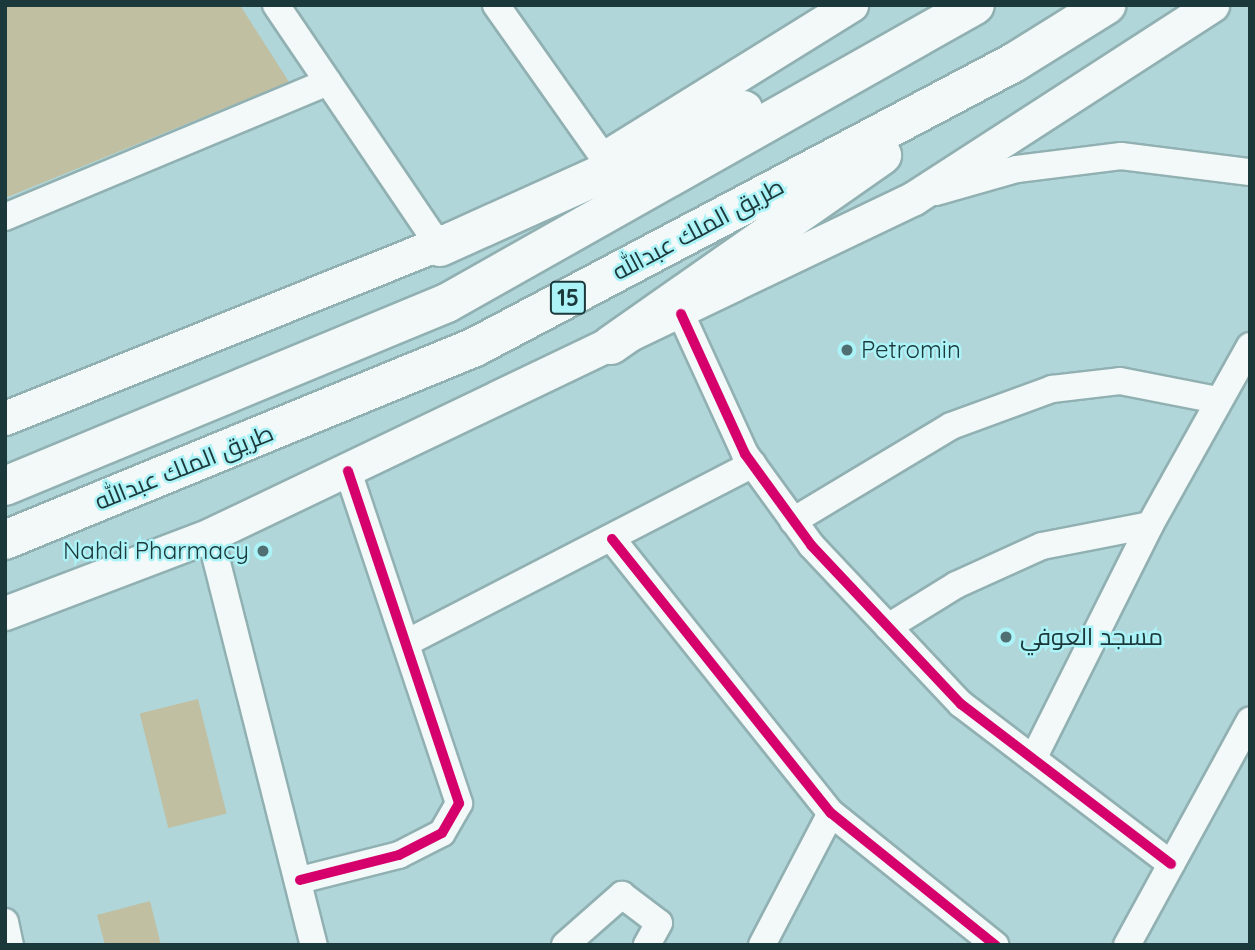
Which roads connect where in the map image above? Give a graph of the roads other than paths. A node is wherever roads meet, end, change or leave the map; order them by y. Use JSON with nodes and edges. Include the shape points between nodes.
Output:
{"nodes":[{"id":1,"x":276,"y":5,"type":"edge"},
{"id":2,"x":851,"y":5,"type":"edge"},
{"id":3,"x":1106,"y":5,"type":"edge"},
{"id":4,"x":1212,"y":5,"type":"edge"},
{"id":5,"x":973,"y":6,"type":"edge"},
{"id":6,"x":500,"y":7,"type":"edge"},
{"id":7,"x":1013,"y":63,"type":"junction"},
{"id":8,"x":328,"y":82,"type":"junction"},
{"id":9,"x":604,"y":158,"type":"junction"},
{"id":10,"x":1250,"y":172,"type":"edge"},
{"id":11,"x":914,"y":198,"type":"junction"},
{"id":12,"x":5,"y":217,"type":"edge"},
{"id":13,"x":440,"y":247,"type":"junction"},
{"id":14,"x":681,"y":314,"type":"junction"},
{"id":15,"x":611,"y":345,"type":"junction"},
{"id":16,"x":1250,"y":345,"type":"edge"},
{"id":17,"x":1217,"y":400,"type":"junction"},
{"id":18,"x":5,"y":418,"type":"edge"},
{"id":19,"x":752,"y":464,"type":"junction"},
{"id":20,"x":348,"y":471,"type":"junction"},
{"id":21,"x":5,"y":486,"type":"edge"},
{"id":22,"x":793,"y":521,"type":"junction"},
{"id":23,"x":1150,"y":525,"type":"junction"},
{"id":24,"x":210,"y":535,"type":"junction"},
{"id":25,"x":612,"y":539,"type":"junction"},
{"id":26,"x":5,"y":540,"type":"edge"},
{"id":27,"x":5,"y":613,"type":"edge"},
{"id":28,"x":888,"y":626,"type":"junction"},
{"id":29,"x":408,"y":642,"type":"junction"},
{"id":30,"x":1250,"y":720,"type":"edge"},
{"id":31,"x":1033,"y":759,"type":"junction"},
{"id":32,"x":831,"y":813,"type":"junction"},
{"id":33,"x":1171,"y":863,"type":"junction"},
{"id":34,"x":300,"y":880,"type":"junction"},
{"id":35,"x":5,"y":922,"type":"edge"},
{"id":36,"x":10,"y":945,"type":"edge"},
{"id":37,"x":314,"y":945,"type":"edge"},
{"id":38,"x":565,"y":945,"type":"edge"},
{"id":39,"x":647,"y":945,"type":"edge"},
{"id":40,"x":762,"y":945,"type":"edge"},
{"id":41,"x":995,"y":945,"type":"edge"},
{"id":42,"x":1127,"y":945,"type":"edge"}],
"edges":[{"from":1,"to":8,"type":"street"},
{"from":2,"to":9,"type":"main road"},
{"from":3,"to":7,"type":"highway","name":"طريق الملك عبدالله","number":"15"},
{"from":4,"to":11,"type":"main road"},
{"from":5,"to":13,"type":"highway"},
{"from":5,"to":21,"type":"highway","name":"طريق الملك عبدالله","number":"15","via":[[447,303]]},
{"from":6,"to":9,"type":"street"},
{"from":7,"to":15,"type":"highway"},
{"from":7,"to":26,"type":"highway","name":"طريق الملك عبدالله","number":"15","via":[[475,347]]},
{"from":8,"to":12,"type":"street"},
{"from":8,"to":13,"type":"street"},
{"from":9,"to":13,"type":"main road"},
{"from":10,"to":11,"type":"street","via":[[1121,156],[1017,169]]},
{"from":11,"to":14,"type":"main road"},
{"from":13,"to":18,"type":"main road"},
{"from":14,"to":15,"type":"main road"},
{"from":14,"to":19,"type":"street"},
{"from":15,"to":20,"type":"main road"},
{"from":16,"to":17,"type":"street"},
{"from":17,"to":22,"type":"street","via":[[1120,381],[1052,389],[951,426]]},
{"from":17,"to":23,"type":"street"},
{"from":19,"to":22,"type":"street"},
{"from":19,"to":25,"type":"street"},
{"from":20,"to":24,"type":"main road"},
{"from":20,"to":29,"type":"street"},
{"from":22,"to":28,"type":"street"},
{"from":23,"to":28,"type":"street","via":[[1042,546],[956,585]]},
{"from":23,"to":31,"type":"street"},
{"from":24,"to":27,"type":"main road"},
{"from":24,"to":34,"type":"street"},
{"from":25,"to":29,"type":"street"},
{"from":25,"to":32,"type":"street"},
{"from":28,"to":31,"type":"street","via":[[961,704]]},
{"from":29,"to":34,"type":"street","via":[[459,803],[442,833],[399,855]]},
{"from":30,"to":33,"type":"street"},
{"from":31,"to":33,"type":"street"},
{"from":32,"to":40,"type":"street"},
{"from":32,"to":41,"type":"street"},
{"from":33,"to":42,"type":"street"},
{"from":34,"to":37,"type":"street"},
{"from":35,"to":36,"type":"street"},
{"from":38,"to":39,"type":"street","via":[[622,895],[659,923]]}]}
